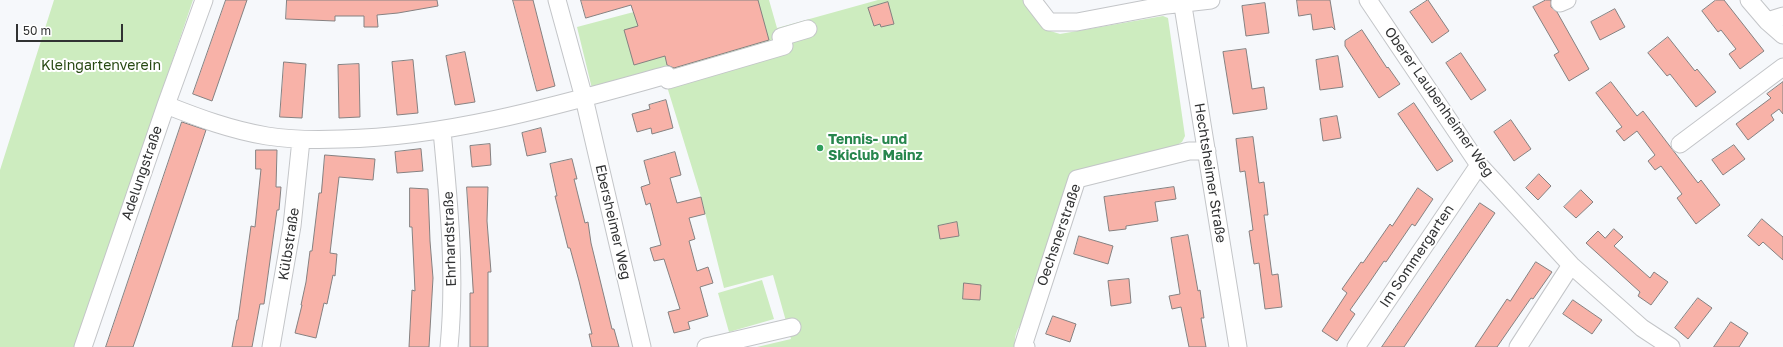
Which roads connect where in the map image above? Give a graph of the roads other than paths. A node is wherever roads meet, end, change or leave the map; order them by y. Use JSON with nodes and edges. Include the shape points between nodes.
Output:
{"nodes":[{"id":1,"x":204,"y":0,"type":"edge"},
{"id":2,"x":557,"y":0,"type":"edge"},
{"id":3,"x":1032,"y":0,"type":"edge"},
{"id":4,"x":1210,"y":0,"type":"edge"},
{"id":5,"x":1368,"y":0,"type":"edge"},
{"id":6,"x":1749,"y":0,"type":"edge"},
{"id":7,"x":1183,"y":2,"type":"edge"},
{"id":8,"x":1783,"y":16,"type":"edge"},
{"id":9,"x":1767,"y":21,"type":"junction"},
{"id":10,"x":808,"y":29,"type":"dead end"},
{"id":11,"x":1783,"y":35,"type":"edge"},
{"id":12,"x":1783,"y":67,"type":"edge"},
{"id":13,"x":584,"y":98,"type":"junction"},
{"id":14,"x":166,"y":106,"type":"junction"},
{"id":15,"x":442,"y":131,"type":"junction"},
{"id":16,"x":301,"y":140,"type":"junction"},
{"id":17,"x":1680,"y":144,"type":"dead end"},
{"id":18,"x":1207,"y":151,"type":"junction"},
{"id":19,"x":1479,"y":165,"type":"junction"},
{"id":20,"x":1571,"y":265,"type":"junction"},
{"id":21,"x":792,"y":327,"type":"dead end"},
{"id":22,"x":83,"y":347,"type":"edge"},
{"id":23,"x":271,"y":347,"type":"edge"},
{"id":24,"x":449,"y":347,"type":"edge"},
{"id":25,"x":642,"y":347,"type":"edge"},
{"id":26,"x":706,"y":347,"type":"edge"},
{"id":27,"x":1026,"y":347,"type":"edge"},
{"id":28,"x":1238,"y":347,"type":"edge"},
{"id":29,"x":1356,"y":347,"type":"edge"},
{"id":30,"x":1518,"y":347,"type":"edge"},
{"id":31,"x":1671,"y":347,"type":"edge"}],
"edges":[{"from":1,"to":14,"type":"street","name":"Adelungstraße"},
{"from":2,"to":13,"type":"street","name":"Ebersheimer Weg"},
{"from":3,"to":7,"type":"street","via":[[1049,22],[1077,22]]},
{"from":4,"to":7,"type":"street"},
{"from":5,"to":19,"type":"street","name":"Oberer Laubenheimer Weg"},
{"from":6,"to":9,"type":"street"},
{"from":7,"to":18,"type":"street","name":"Hechtsheimer Straße"},
{"from":8,"to":9,"type":"street"},
{"from":9,"to":11,"type":"street"},
{"from":10,"to":13,"type":"street","via":[[781,37],[784,46],[668,80],[667,75]]},
{"from":12,"to":17,"type":"street"},
{"from":13,"to":15,"type":"street"},
{"from":13,"to":25,"type":"street","name":"Ebersheimer Weg"},
{"from":14,"to":16,"type":"street","via":[[234,129]]},
{"from":14,"to":22,"type":"street","name":"Adelungstraße"},
{"from":15,"to":16,"type":"street","via":[[375,139]]},
{"from":15,"to":24,"type":"street","name":"Ehrhardstraße","via":[[452,263]]},
{"from":16,"to":23,"type":"street","name":"Külbstraße","via":[[292,226]]},
{"from":18,"to":27,"type":"street","name":"Oechsnerstraße","via":[[1189,151],[1077,179],[1023,346]]},
{"from":18,"to":28,"type":"street","name":"Hechtsheimer Straße"},
{"from":19,"to":20,"type":"street","name":"Oberer Laubenheimer Weg"},
{"from":19,"to":29,"type":"street","name":"Im Sommergarten"},
{"from":20,"to":30,"type":"street"},
{"from":20,"to":31,"type":"street","name":"Oberer Laubenheimer Weg","via":[[1642,328]]},
{"from":21,"to":26,"type":"street"}]}
